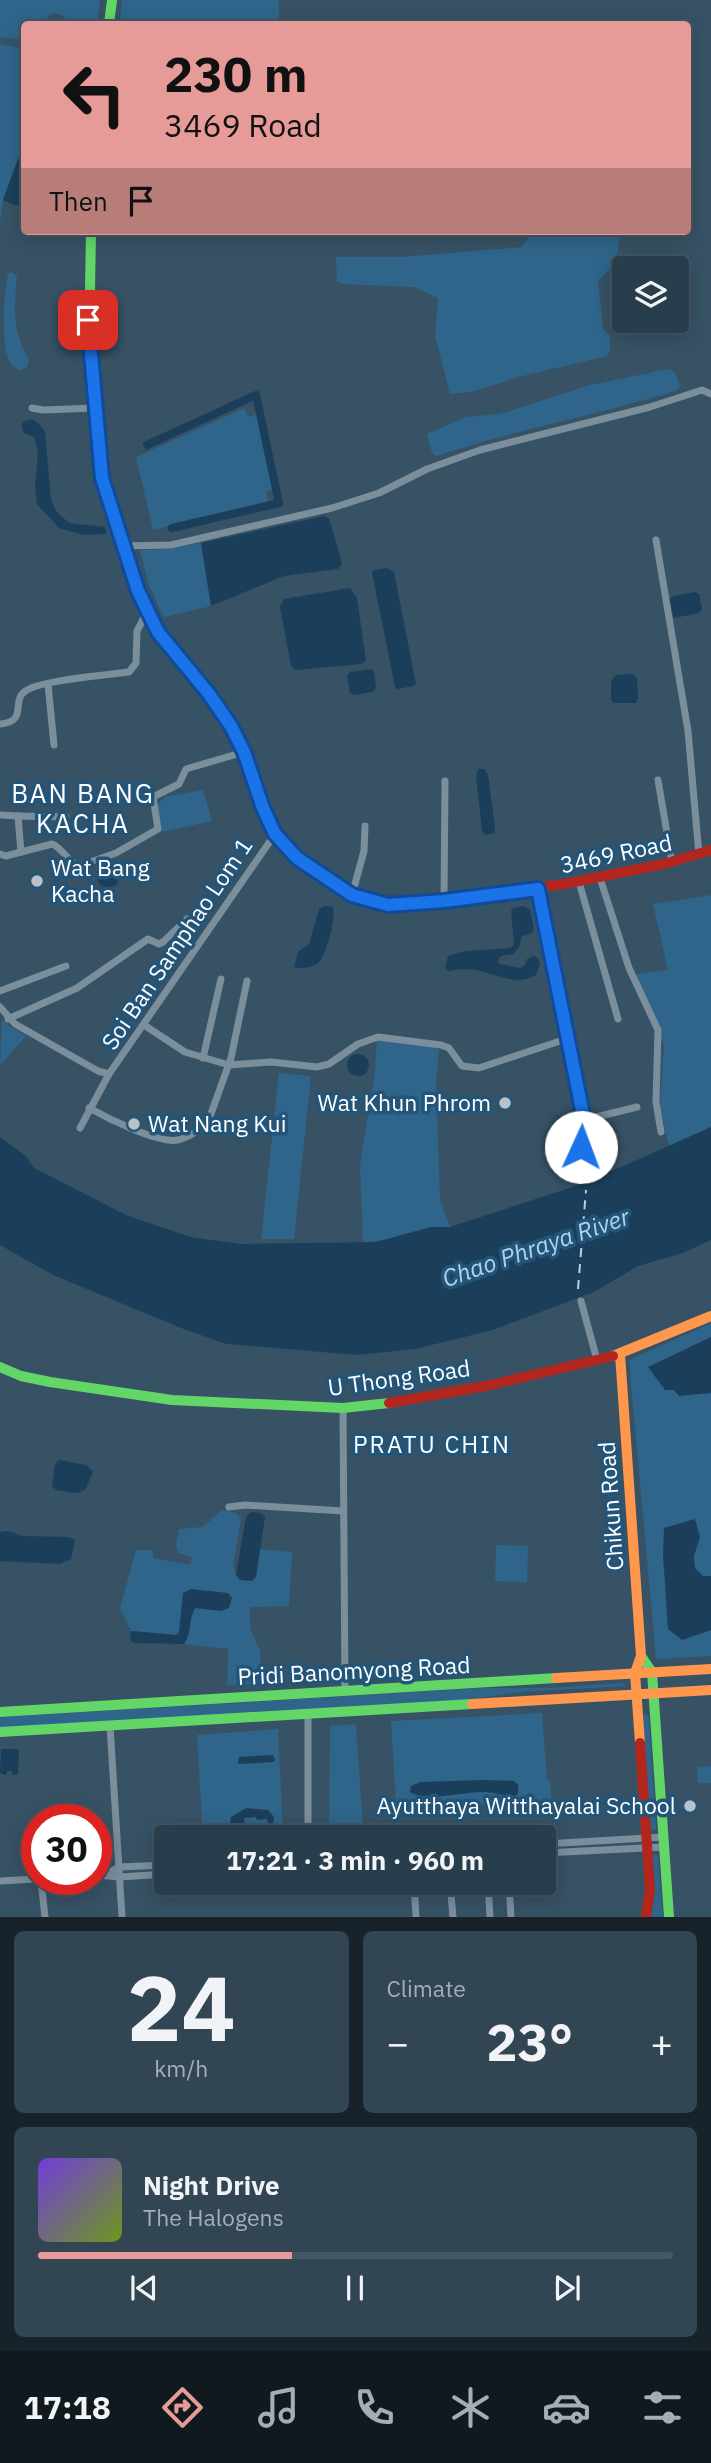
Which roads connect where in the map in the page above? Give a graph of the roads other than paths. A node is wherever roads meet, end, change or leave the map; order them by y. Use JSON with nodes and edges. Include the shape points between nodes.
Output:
{"nodes":[{"id":1,"x":111,"y":0,"type":"edge"},
{"id":2,"x":109,"y":21,"type":"edge"},
{"id":3,"x":91,"y":235,"type":"edge"},
{"id":4,"x":711,"y":394,"type":"edge"},
{"id":5,"x":32,"y":408,"type":"dead end"},
{"id":6,"x":94,"y":408,"type":"junction"},
{"id":7,"x":656,"y":540,"type":"dead end"},
{"id":8,"x":122,"y":546,"type":"junction"},
{"id":9,"x":147,"y":612,"type":"junction"},
{"id":10,"x":48,"y":684,"type":"junction"},
{"id":11,"x":0,"y":724,"type":"edge"},
{"id":12,"x":54,"y":745,"type":"dead end"},
{"id":13,"x":244,"y":752,"type":"junction"},
{"id":14,"x":658,"y":780,"type":"dead end"},
{"id":15,"x":445,"y":781,"type":"dead end"},
{"id":16,"x":0,"y":815,"type":"edge"},
{"id":17,"x":18,"y":816,"type":"junction"},
{"id":18,"x":66,"y":817,"type":"dead end"},
{"id":19,"x":365,"y":826,"type":"dead end"},
{"id":20,"x":275,"y":834,"type":"junction"},
{"id":21,"x":711,"y":850,"type":"edge"},
{"id":22,"x":21,"y":852,"type":"junction"},
{"id":23,"x":0,"y":854,"type":"edge"},
{"id":24,"x":699,"y":855,"type":"junction"},
{"id":25,"x":672,"y":863,"type":"junction"},
{"id":26,"x":600,"y":878,"type":"junction"},
{"id":27,"x":579,"y":882,"type":"junction"},
{"id":28,"x":538,"y":889,"type":"junction"},
{"id":29,"x":352,"y":895,"type":"junction"},
{"id":30,"x":444,"y":901,"type":"junction"},
{"id":31,"x":187,"y":919,"type":"dead end"},
{"id":32,"x":66,"y":966,"type":"dead end"},
{"id":33,"x":220,"y":979,"type":"dead end"},
{"id":34,"x":247,"y":981,"type":"dead end"},
{"id":35,"x":0,"y":991,"type":"edge"},
{"id":36,"x":0,"y":1007,"type":"edge"},
{"id":37,"x":9,"y":1019,"type":"junction"},
{"id":38,"x":618,"y":1019,"type":"dead end"},
{"id":39,"x":144,"y":1025,"type":"junction"},
{"id":40,"x":569,"y":1038,"type":"junction"},
{"id":41,"x":203,"y":1058,"type":"junction"},
{"id":42,"x":229,"y":1065,"type":"junction"},
{"id":43,"x":109,"y":1074,"type":"junction"},
{"id":44,"x":637,"y":1107,"type":"dead end"},
{"id":45,"x":89,"y":1108,"type":"junction"},
{"id":46,"x":584,"y":1120,"type":"junction"},
{"id":47,"x":80,"y":1128,"type":"dead end"},
{"id":48,"x":661,"y":1132,"type":"dead end"},
{"id":49,"x":579,"y":1164,"type":"dead end"},
{"id":50,"x":581,"y":1301,"type":"dead end"},
{"id":51,"x":711,"y":1315,"type":"edge"},
{"id":52,"x":620,"y":1354,"type":"junction"},
{"id":53,"x":597,"y":1360,"type":"junction"},
{"id":54,"x":0,"y":1367,"type":"edge"},
{"id":55,"x":343,"y":1408,"type":"junction"},
{"id":56,"x":229,"y":1507,"type":"dead end"},
{"id":57,"x":343,"y":1511,"type":"junction"},
{"id":58,"x":641,"y":1656,"type":"junction"},
{"id":59,"x":711,"y":1669,"type":"edge"},
{"id":60,"x":652,"y":1672,"type":"junction"},
{"id":61,"x":635,"y":1673,"type":"junction"},
{"id":62,"x":711,"y":1690,"type":"edge"},
{"id":63,"x":345,"y":1691,"type":"junction"},
{"id":64,"x":653,"y":1693,"type":"junction"},
{"id":65,"x":636,"y":1695,"type":"junction"},
{"id":66,"x":0,"y":1712,"type":"edge"},
{"id":67,"x":308,"y":1714,"type":"junction"},
{"id":68,"x":110,"y":1726,"type":"junction"},
{"id":69,"x":0,"y":1732,"type":"edge"},
{"id":70,"x":308,"y":1825,"type":"edge"},
{"id":71,"x":664,"y":1842,"type":"junction"},
{"id":72,"x":647,"y":1843,"type":"junction"},
{"id":73,"x":556,"y":1844,"type":"edge"},
{"id":74,"x":556,"y":1852,"type":"edge"},
{"id":75,"x":154,"y":1866,"type":"edge"},
{"id":76,"x":119,"y":1867,"type":"junction"},
{"id":77,"x":112,"y":1870,"type":"edge"},
{"id":78,"x":112,"y":1875,"type":"edge"},
{"id":79,"x":154,"y":1875,"type":"edge"},
{"id":80,"x":120,"y":1877,"type":"junction"},
{"id":81,"x":21,"y":1880,"type":"edge"},
{"id":82,"x":0,"y":1881,"type":"edge"},
{"id":83,"x":42,"y":1895,"type":"edge"},
{"id":84,"x":415,"y":1895,"type":"edge"},
{"id":85,"x":451,"y":1895,"type":"edge"},
{"id":86,"x":489,"y":1895,"type":"edge"},
{"id":87,"x":510,"y":1895,"type":"edge"},
{"id":88,"x":45,"y":1917,"type":"edge"},
{"id":89,"x":122,"y":1917,"type":"edge"},
{"id":90,"x":416,"y":1917,"type":"edge"},
{"id":91,"x":453,"y":1917,"type":"edge"},
{"id":92,"x":490,"y":1917,"type":"edge"},
{"id":93,"x":511,"y":1917,"type":"edge"},
{"id":94,"x":646,"y":1917,"type":"edge"},
{"id":95,"x":669,"y":1917,"type":"edge"}],
"edges":[{"from":1,"to":2,"type":"main road"},
{"from":3,"to":6,"type":"main road","name":"3469 Road","via":[[88,320]]},
{"from":4,"to":8,"type":"street","via":[[702,390],[480,450],[332,508],[171,545]]},
{"from":5,"to":6,"type":"street"},
{"from":6,"to":8,"type":"main road","name":"3469 Road","via":[[102,478]]},
{"from":7,"to":24,"type":"street","via":[[688,731]]},
{"from":8,"to":9,"type":"main road","name":"3469 Road"},
{"from":9,"to":10,"type":"street","via":[[137,631],[135,663],[129,672]]},
{"from":9,"to":13,"type":"main road","name":"3469 Road","via":[[172,652],[217,704]]},
{"from":10,"to":11,"type":"street","via":[[23,693],[16,719]]},
{"from":10,"to":12,"type":"street"},
{"from":13,"to":20,"type":"main road","name":"3469 Road"},
{"from":13,"to":22,"type":"street","via":[[186,769],[179,784],[153,797],[158,829],[116,853],[79,866],[52,844]]},
{"from":14,"to":25,"type":"street"},
{"from":15,"to":30,"type":"street"},
{"from":16,"to":17,"type":"street"},
{"from":17,"to":18,"type":"street"},
{"from":17,"to":22,"type":"street"},
{"from":19,"to":29,"type":"street","via":[[364,851]]},
{"from":20,"to":29,"type":"main road","name":"3469 Road","via":[[297,858]]},
{"from":20,"to":39,"type":"street","name":"Soi Ban Samphao Lom 1"},
{"from":21,"to":24,"type":"main road","name":"3469 Road"},
{"from":22,"to":23,"type":"street"},
{"from":24,"to":25,"type":"main road","name":"3469 Road"},
{"from":25,"to":26,"type":"main road","name":"3469 Road"},
{"from":26,"to":27,"type":"main road","name":"3469 Road"},
{"from":26,"to":48,"type":"street","via":[[629,968],[657,1030],[656,1102]]},
{"from":27,"to":28,"type":"main road","name":"3469 Road"},
{"from":27,"to":38,"type":"street"},
{"from":28,"to":30,"type":"main road","name":"3469 Road"},
{"from":28,"to":40,"type":"street"},
{"from":29,"to":30,"type":"main road","name":"3469 Road","via":[[388,905]]},
{"from":31,"to":37,"type":"street","via":[[163,942],[148,939],[77,988]]},
{"from":32,"to":35,"type":"street"},
{"from":33,"to":41,"type":"street"},
{"from":34,"to":42,"type":"street"},
{"from":36,"to":37,"type":"street"},
{"from":37,"to":43,"type":"street"},
{"from":39,"to":41,"type":"street","via":[[185,1052]]},
{"from":39,"to":43,"type":"street","name":"Soi Ban Samphao Lom 1"},
{"from":40,"to":42,"type":"street","via":[[480,1068],[462,1066],[442,1045],[378,1037],[317,1067],[271,1062]]},
{"from":40,"to":46,"type":"street"},
{"from":41,"to":42,"type":"street"},
{"from":42,"to":45,"type":"street","via":[[208,1125],[180,1140],[157,1137]]},
{"from":43,"to":45,"type":"street","name":"Soi Ban Samphao Lom 1"},
{"from":44,"to":46,"type":"street"},
{"from":45,"to":47,"type":"street","name":"Soi Ban Samphao Lom 1"},
{"from":46,"to":49,"type":"street"},
{"from":50,"to":53,"type":"street"},
{"from":51,"to":52,"type":"main road","name":"U Thong Road"},
{"from":52,"to":53,"type":"main road","name":"U Thong Road"},
{"from":52,"to":58,"type":"main road","name":"Chikun Road"},
{"from":53,"to":55,"type":"main road","name":"U Thong Road","via":[[486,1386]]},
{"from":54,"to":55,"type":"main road","name":"U Thong Road","via":[[50,1382],[172,1400]]},
{"from":55,"to":57,"type":"street"},
{"from":56,"to":57,"type":"street"},
{"from":57,"to":63,"type":"street"},
{"from":58,"to":60,"type":"main road"},
{"from":58,"to":61,"type":"main road","name":"Chikun Road"},
{"from":59,"to":60,"type":"main road","name":"Pridi Banomyong Road"},
{"from":60,"to":61,"type":"main road","name":"Pridi Banomyong Road"},
{"from":60,"to":64,"type":"main road"},
{"from":61,"to":63,"type":"main road","name":"Pridi Banomyong Road"},
{"from":61,"to":65,"type":"main road","name":"Chikun Road"},
{"from":62,"to":64,"type":"main road","name":"Pridi Banomyong Road"},
{"from":63,"to":66,"type":"main road","name":"Pridi Banomyong Road"},
{"from":64,"to":65,"type":"main road","name":"Pridi Banomyong Road"},
{"from":64,"to":71,"type":"main road"},
{"from":65,"to":67,"type":"main road","name":"Pridi Banomyong Road"},
{"from":65,"to":72,"type":"main road","name":"Chikun Road"},
{"from":67,"to":68,"type":"main road","name":"Pridi Banomyong Road"},
{"from":67,"to":70,"type":"street"},
{"from":68,"to":69,"type":"main road","name":"Pridi Banomyong Road"},
{"from":68,"to":76,"type":"street"},
{"from":71,"to":72,"type":"street"},
{"from":71,"to":95,"type":"main road"},
{"from":72,"to":73,"type":"street"},
{"from":72,"to":74,"type":"street"},
{"from":72,"to":94,"type":"main road","name":"Chikun Road","via":[[650,1890]]},
{"from":75,"to":76,"type":"street"},
{"from":76,"to":77,"type":"street"},
{"from":76,"to":80,"type":"street"},
{"from":78,"to":80,"type":"street"},
{"from":79,"to":80,"type":"street"},
{"from":80,"to":89,"type":"street"},
{"from":81,"to":82,"type":"street"},
{"from":83,"to":88,"type":"street"},
{"from":84,"to":90,"type":"street"},
{"from":85,"to":91,"type":"street"},
{"from":86,"to":92,"type":"street"},
{"from":87,"to":93,"type":"street"}]}
